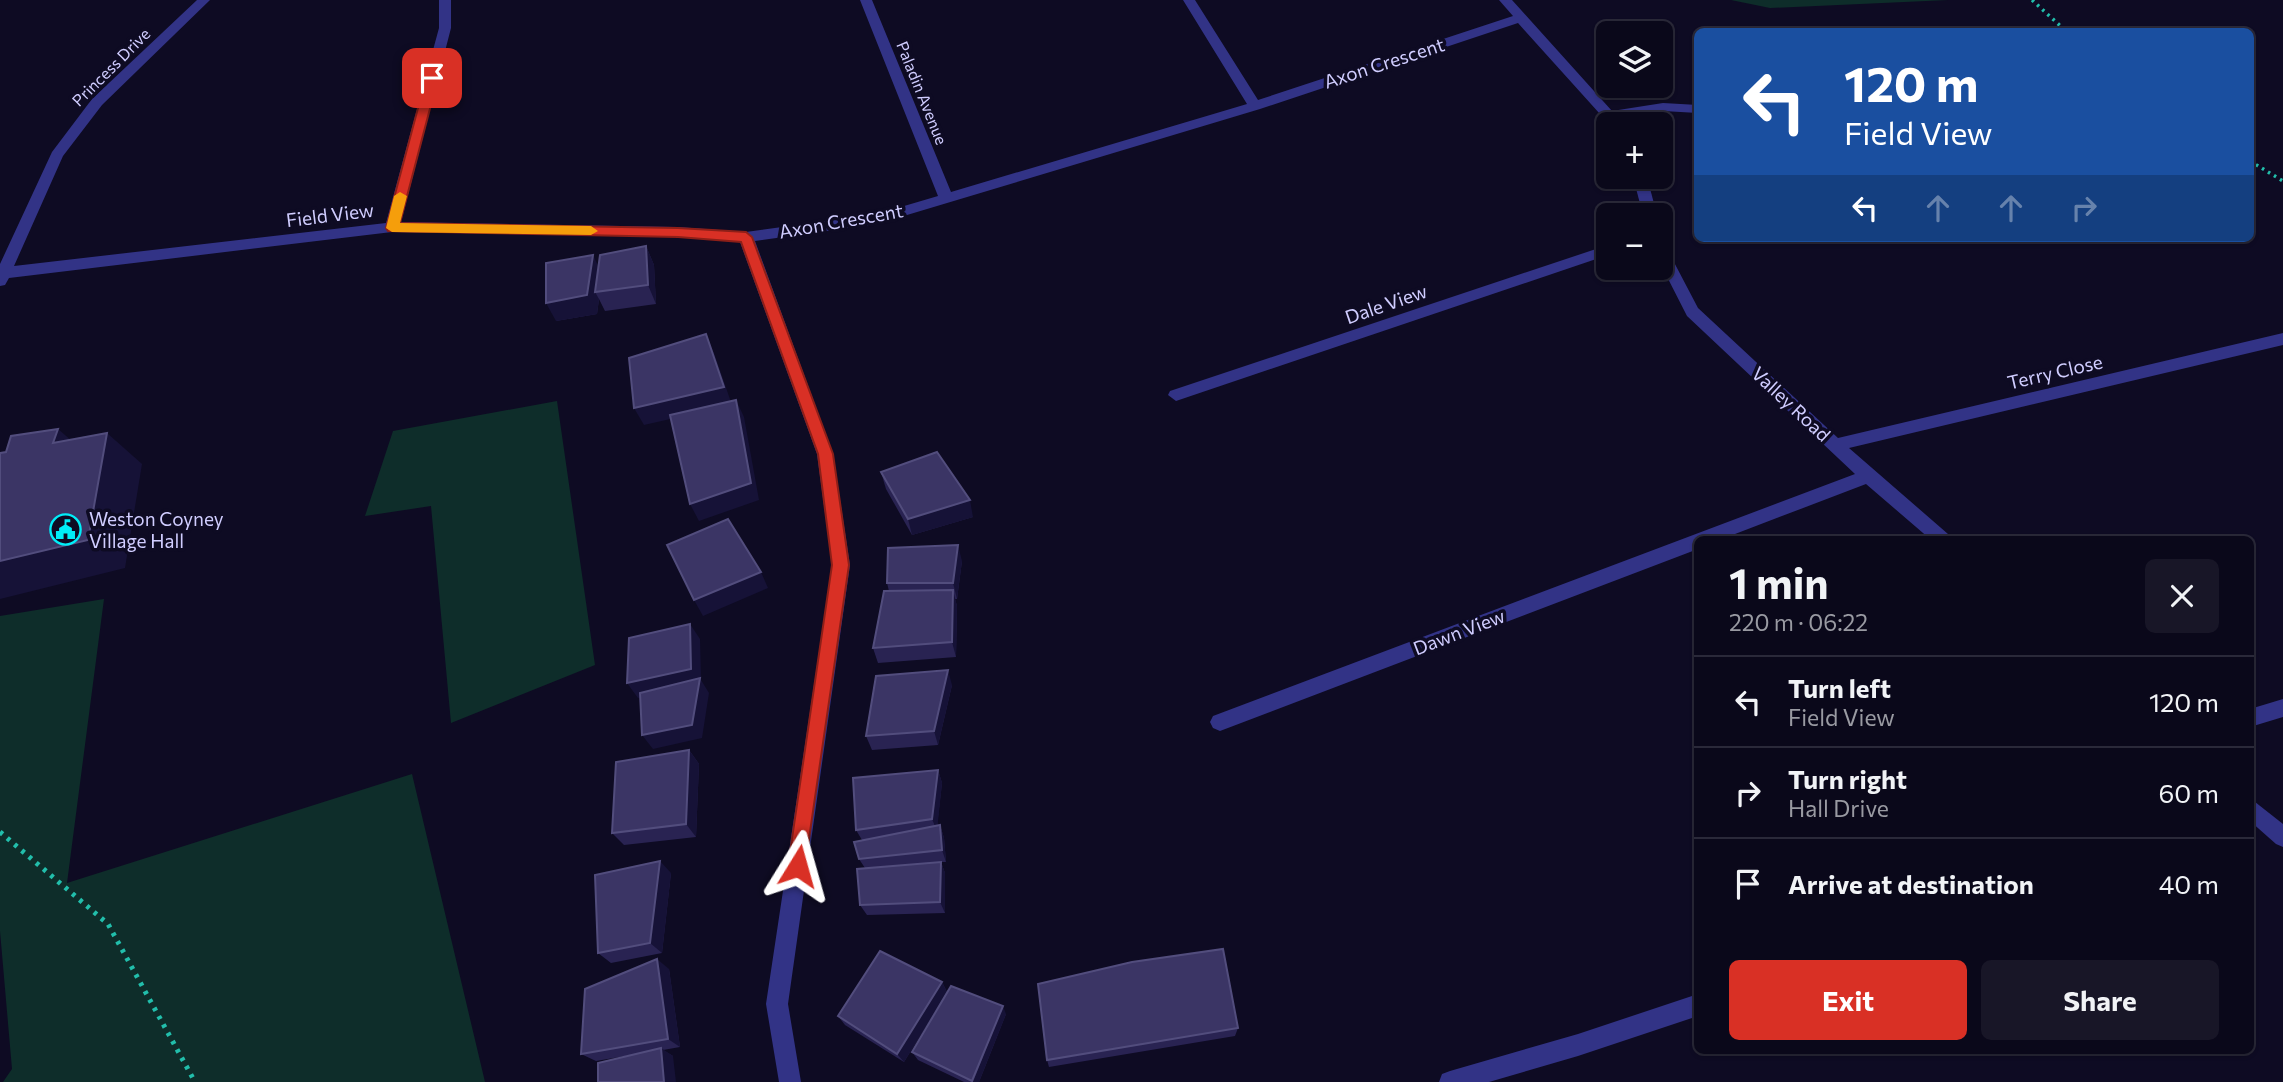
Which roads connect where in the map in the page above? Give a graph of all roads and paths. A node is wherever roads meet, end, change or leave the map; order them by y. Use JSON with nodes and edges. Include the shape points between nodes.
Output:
{"nodes":[{"id":1,"x":204,"y":0,"type":"edge"},
{"id":2,"x":445,"y":0,"type":"edge"},
{"id":3,"x":866,"y":0,"type":"edge"},
{"id":4,"x":1189,"y":0,"type":"edge"},
{"id":5,"x":1505,"y":0,"type":"edge"},
{"id":6,"x":2032,"y":0,"type":"edge"},
{"id":7,"x":1520,"y":18,"type":"junction"},
{"id":8,"x":2063,"y":28,"type":"edge"},
{"id":9,"x":1255,"y":106,"type":"junction"},
{"id":10,"x":1694,"y":109,"type":"edge"},
{"id":11,"x":1607,"y":112,"type":"edge"},
{"id":12,"x":1644,"y":112,"type":"edge"},
{"id":13,"x":2254,"y":163,"type":"edge"},
{"id":14,"x":2283,"y":181,"type":"edge"},
{"id":15,"x":947,"y":199,"type":"junction"},
{"id":16,"x":392,"y":228,"type":"junction"},
{"id":17,"x":746,"y":237,"type":"junction"},
{"id":18,"x":1596,"y":253,"type":"edge"},
{"id":19,"x":1673,"y":275,"type":"edge"},
{"id":20,"x":2,"y":277,"type":"edge"},
{"id":21,"x":2283,"y":339,"type":"edge"},
{"id":22,"x":1176,"y":395,"type":"dead end"},
{"id":23,"x":1836,"y":445,"type":"junction"},
{"id":24,"x":1868,"y":476,"type":"junction"},
{"id":25,"x":1710,"y":536,"type":"edge"},
{"id":26,"x":1938,"y":536,"type":"edge"},
{"id":27,"x":1694,"y":543,"type":"edge"},
{"id":28,"x":2283,"y":708,"type":"edge"},
{"id":29,"x":2254,"y":717,"type":"edge"},
{"id":30,"x":1220,"y":722,"type":"dead end"},
{"id":31,"x":2254,"y":813,"type":"edge"},
{"id":32,"x":0,"y":832,"type":"edge"},
{"id":33,"x":2283,"y":837,"type":"edge"},
{"id":34,"x":1694,"y":1006,"type":"edge"},
{"id":35,"x":195,"y":1082,"type":"edge"},
{"id":36,"x":790,"y":1082,"type":"edge"},
{"id":37,"x":1450,"y":1082,"type":"edge"}],
"edges":[{"from":1,"to":20,"type":"street","name":"Princess Drive","via":[[97,102],[57,155]]},
{"from":2,"to":16,"type":"street","via":[[445,28]]},
{"from":3,"to":15,"type":"street","name":"Paladin Avenue"},
{"from":4,"to":9,"type":"street"},
{"from":5,"to":7,"type":"street"},
{"from":6,"to":8,"type":"path"},
{"from":7,"to":9,"type":"street","name":"Axon Crescent"},
{"from":7,"to":11,"type":"street"},
{"from":9,"to":15,"type":"street","name":"Axon Crescent"},
{"from":10,"to":12,"type":"street","via":[[1663,107]]},
{"from":13,"to":14,"type":"path"},
{"from":15,"to":17,"type":"street","name":"Axon Crescent","via":[[877,219]]},
{"from":16,"to":17,"type":"street","name":"Field View"},
{"from":16,"to":20,"type":"street","name":"Field View"},
{"from":17,"to":36,"type":"street","via":[[825,454],[841,565],[777,1004]]},
{"from":18,"to":22,"type":"street","name":"Dale View"},
{"from":19,"to":23,"type":"street","name":"Valley Road","via":[[1692,312]]},
{"from":21,"to":23,"type":"street","name":"Terry Close"},
{"from":23,"to":24,"type":"street","name":"Valley Road"},
{"from":24,"to":25,"type":"street"},
{"from":24,"to":26,"type":"street","name":"Valley Road"},
{"from":27,"to":30,"type":"street","name":"Dawn View"},
{"from":28,"to":29,"type":"street"},
{"from":31,"to":33,"type":"street"},
{"from":32,"to":35,"type":"path","via":[[108,923]]},
{"from":34,"to":37,"type":"street"}]}
